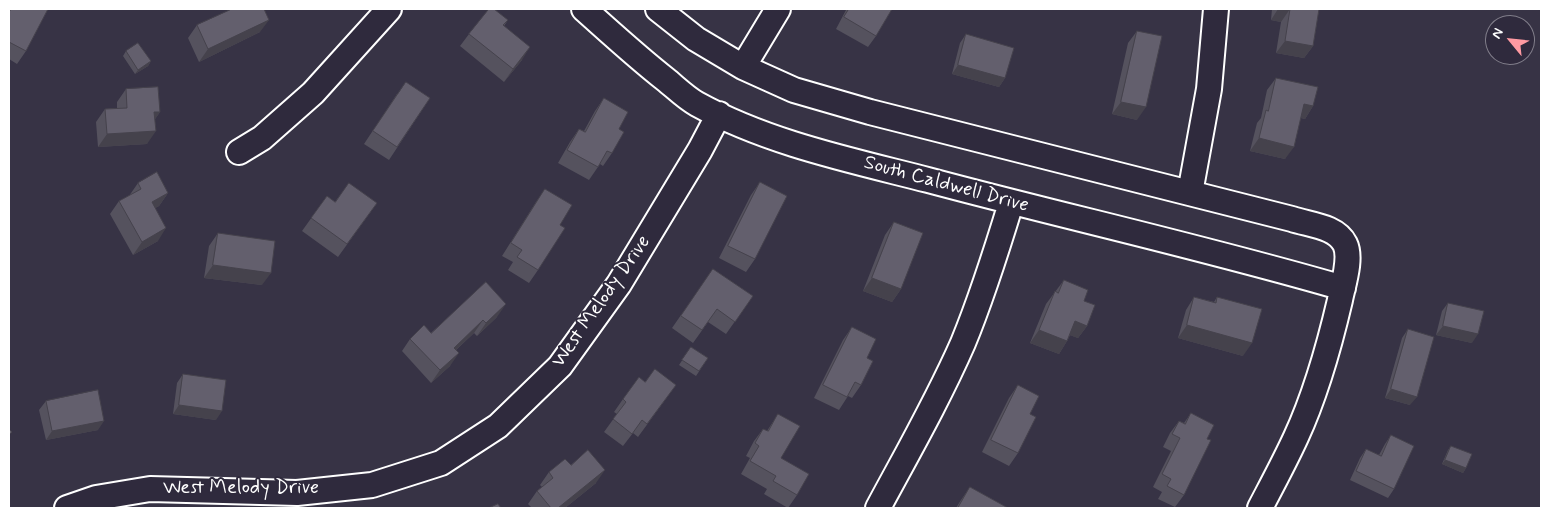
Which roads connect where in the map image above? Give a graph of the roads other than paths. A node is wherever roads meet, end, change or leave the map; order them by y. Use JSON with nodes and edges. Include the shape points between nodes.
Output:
{"nodes":[{"id":1,"x":389,"y":9,"type":"edge"},
{"id":2,"x":584,"y":9,"type":"edge"},
{"id":3,"x":658,"y":9,"type":"edge"},
{"id":4,"x":778,"y":9,"type":"edge"},
{"id":5,"x":1216,"y":9,"type":"edge"},
{"id":6,"x":744,"y":67,"type":"junction"},
{"id":7,"x":719,"y":114,"type":"junction"},
{"id":8,"x":239,"y":152,"type":"dead end"},
{"id":9,"x":1190,"y":193,"type":"junction"},
{"id":10,"x":1011,"y":202,"type":"junction"},
{"id":11,"x":1343,"y":288,"type":"junction"},
{"id":12,"x":67,"y":508,"type":"edge"},
{"id":13,"x":878,"y":508,"type":"edge"},
{"id":14,"x":1260,"y":508,"type":"edge"}],
"edges":[{"from":1,"to":8,"type":"street","via":[[313,94],[262,138]]},
{"from":2,"to":7,"type":"street","name":"South Caldwell Drive","via":[[688,97]]},
{"from":3,"to":6,"type":"street","via":[[696,39]]},
{"from":4,"to":6,"type":"street"},
{"from":5,"to":9,"type":"street","via":[[1209,88]]},
{"from":6,"to":9,"type":"street","via":[[794,90],[870,112]]},
{"from":7,"to":10,"type":"street","name":"South Caldwell Drive","via":[[786,141]]},
{"from":7,"to":12,"type":"street","name":"West Melody Drive","via":[[619,284],[560,366],[498,426],[442,463],[372,485],[297,493],[150,489],[96,498]]},
{"from":9,"to":11,"type":"street","via":[[1331,230],[1346,246]]},
{"from":10,"to":11,"type":"street","name":"South Caldwell Drive"},
{"from":10,"to":13,"type":"street","via":[[963,342],[930,413]]},
{"from":11,"to":14,"type":"street","via":[[1317,383],[1296,436]]}]}
